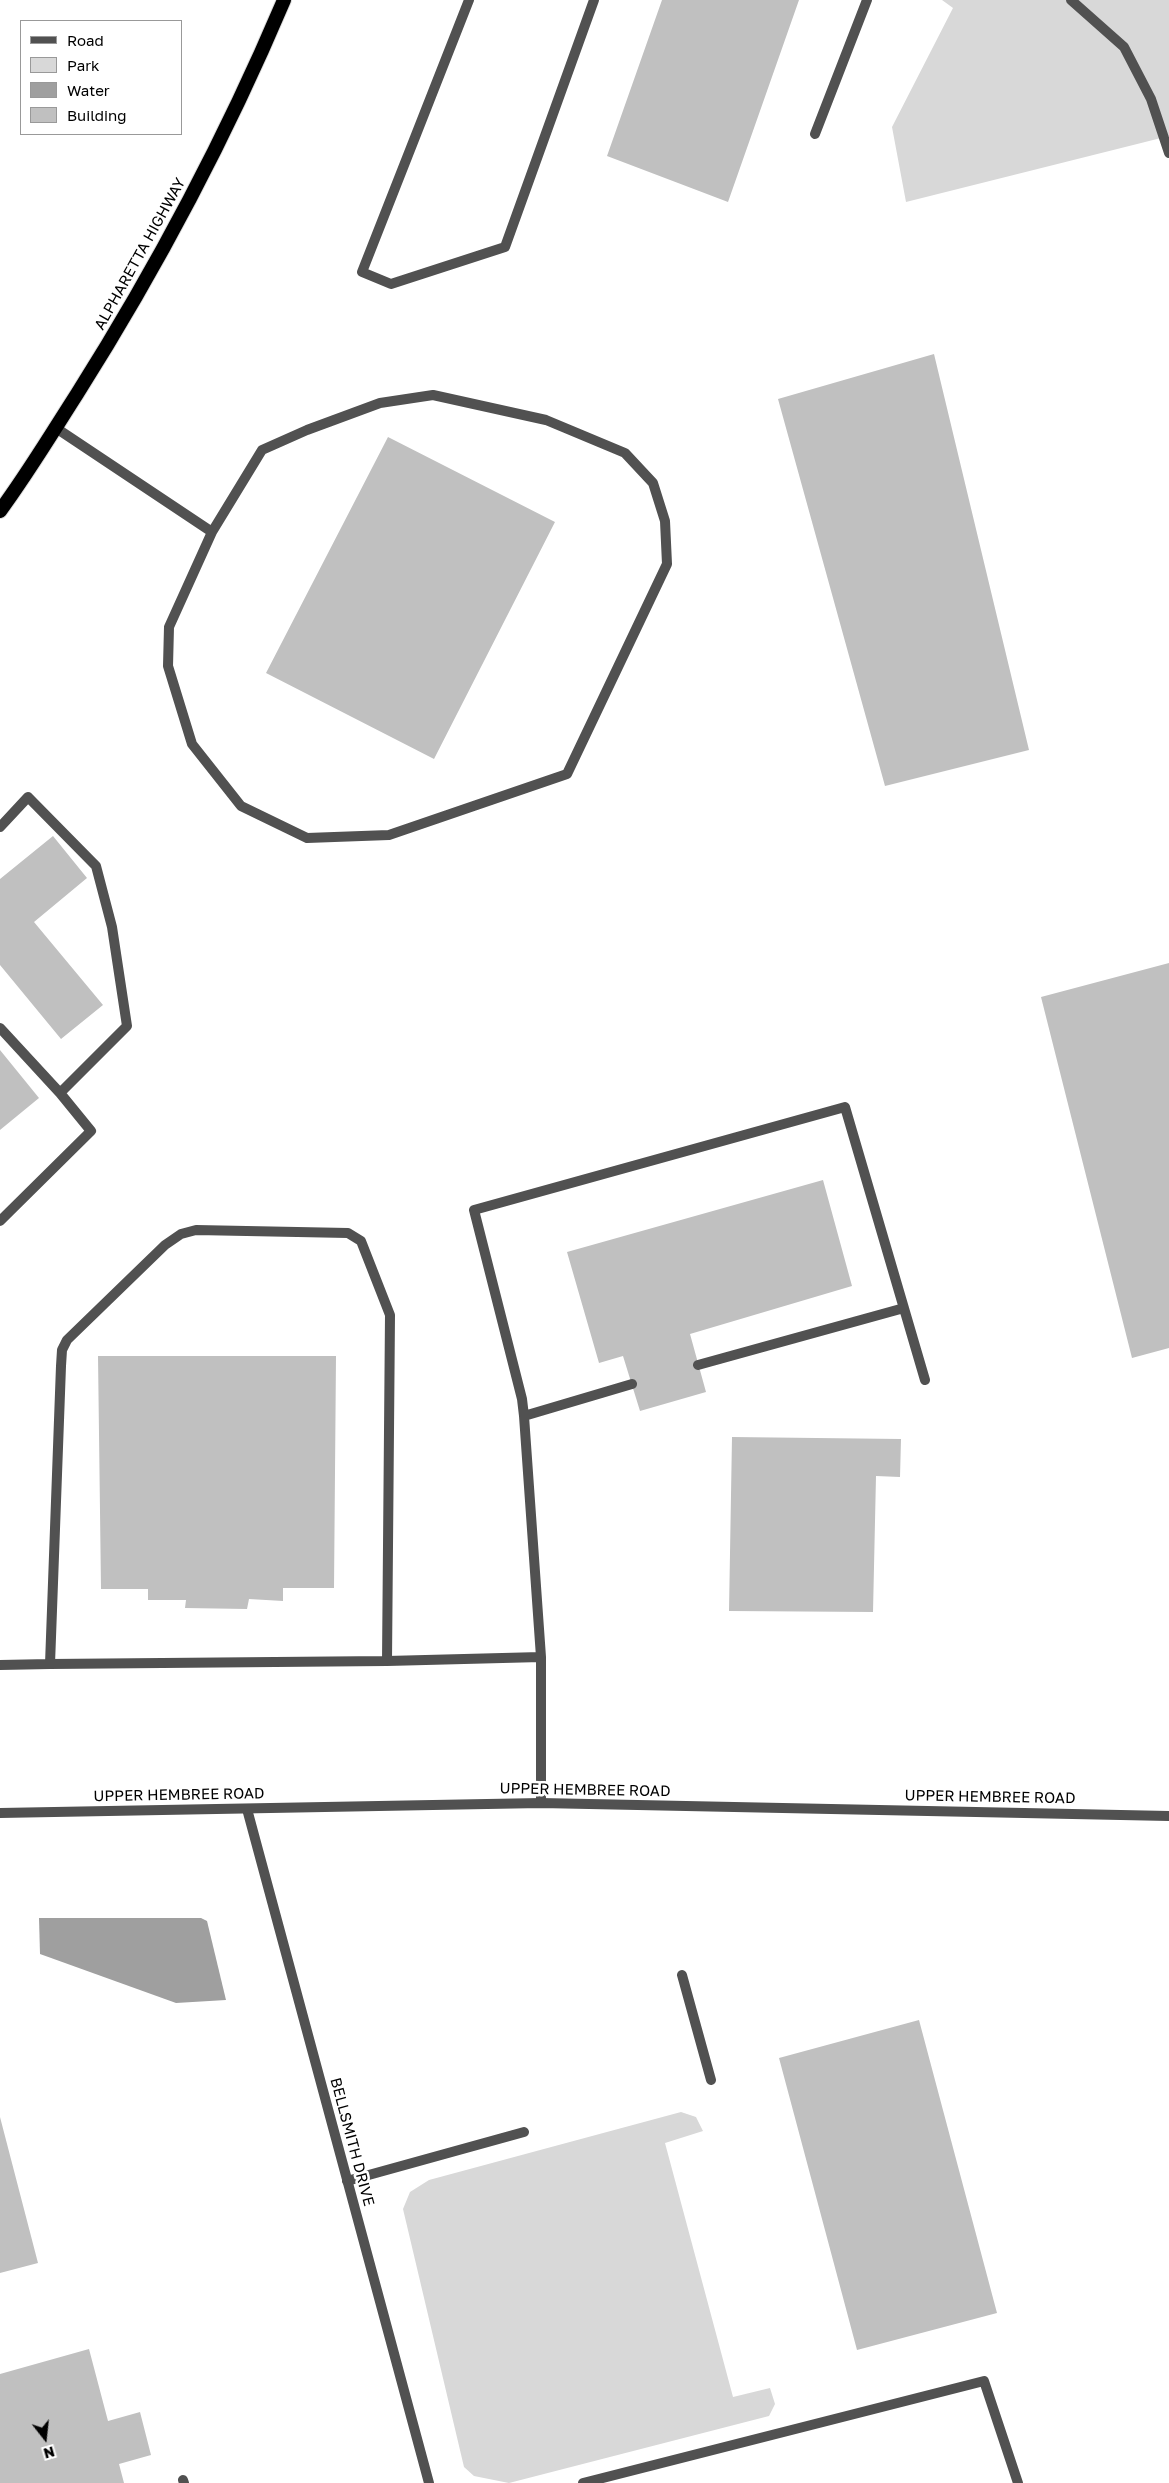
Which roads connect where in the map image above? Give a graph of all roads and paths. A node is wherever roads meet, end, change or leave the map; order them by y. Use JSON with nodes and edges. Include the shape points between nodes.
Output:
{"nodes":[{"id":1,"x":284,"y":0,"type":"edge"},
{"id":2,"x":469,"y":0,"type":"edge"},
{"id":3,"x":594,"y":0,"type":"edge"},
{"id":4,"x":867,"y":0,"type":"edge"},
{"id":5,"x":1071,"y":0,"type":"edge"},
{"id":6,"x":816,"y":134,"type":"dead end"},
{"id":7,"x":1169,"y":153,"type":"edge"},
{"id":8,"x":56,"y":428,"type":"junction"},
{"id":9,"x":0,"y":511,"type":"edge"},
{"id":10,"x":212,"y":532,"type":"junction"},
{"id":11,"x":0,"y":827,"type":"edge"},
{"id":12,"x":0,"y":1028,"type":"edge"},
{"id":13,"x":60,"y":1093,"type":"junction"},
{"id":14,"x":0,"y":1221,"type":"edge"},
{"id":15,"x":904,"y":1308,"type":"junction"},
{"id":16,"x":698,"y":1365,"type":"dead end"},
{"id":17,"x":925,"y":1380,"type":"dead end"},
{"id":18,"x":632,"y":1384,"type":"dead end"},
{"id":19,"x":524,"y":1416,"type":"junction"},
{"id":20,"x":541,"y":1657,"type":"junction"},
{"id":21,"x":387,"y":1661,"type":"junction"},
{"id":22,"x":50,"y":1664,"type":"junction"},
{"id":23,"x":0,"y":1665,"type":"edge"},
{"id":24,"x":540,"y":1803,"type":"junction"},
{"id":25,"x":247,"y":1809,"type":"junction"},
{"id":26,"x":0,"y":1813,"type":"edge"},
{"id":27,"x":1169,"y":1816,"type":"edge"},
{"id":28,"x":682,"y":1975,"type":"dead end"},
{"id":29,"x":711,"y":2080,"type":"dead end"},
{"id":30,"x":524,"y":2132,"type":"dead end"},
{"id":31,"x":347,"y":2181,"type":"junction"},
{"id":32,"x":429,"y":2483,"type":"edge"},
{"id":33,"x":583,"y":2483,"type":"edge"},
{"id":34,"x":1018,"y":2483,"type":"edge"}],
"edges":[{"from":1,"to":8,"type":"highway","name":"ALPHARETTA HIGHWAY","via":[[215,152],[126,317]]},
{"from":2,"to":3,"type":"street","via":[[362,272],[391,284],[505,247]]},
{"from":4,"to":6,"type":"street"},
{"from":5,"to":7,"type":"street","via":[[1124,47],[1151,99]]},
{"from":8,"to":9,"type":"highway","name":"ALPHARETTA HIGHWAY"},
{"from":8,"to":10,"type":"street"},
{"from":10,"to":10,"type":"street","via":[[170,627],[168,666],[192,744],[241,806],[306,838],[388,834],[567,774],[667,564],[666,521],[653,483],[625,453],[546,420],[433,395],[380,403],[262,450]]},
{"from":11,"to":13,"type":"street","via":[[28,797],[96,866],[112,927],[127,1026]]},
{"from":12,"to":13,"type":"street"},
{"from":13,"to":14,"type":"street","via":[[91,1131]]},
{"from":15,"to":16,"type":"street"},
{"from":15,"to":17,"type":"street"},
{"from":15,"to":19,"type":"street","via":[[845,1107],[474,1210]]},
{"from":18,"to":19,"type":"street"},
{"from":19,"to":20,"type":"street"},
{"from":20,"to":21,"type":"street"},
{"from":20,"to":24,"type":"street"},
{"from":21,"to":22,"type":"street"},
{"from":21,"to":22,"type":"street","via":[[390,1315],[361,1241],[348,1233],[196,1230],[181,1234],[166,1245],[67,1340],[62,1350]]},
{"from":22,"to":23,"type":"street"},
{"from":24,"to":25,"type":"street","name":"UPPER HEMBREE ROAD"},
{"from":24,"to":27,"type":"street","name":"UPPER HEMBREE ROAD"},
{"from":25,"to":26,"type":"street","name":"UPPER HEMBREE ROAD"},
{"from":25,"to":31,"type":"street","name":"BELLSMITH DRIVE"},
{"from":28,"to":29,"type":"street"},
{"from":30,"to":31,"type":"street"},
{"from":31,"to":32,"type":"street","name":"BELLSMITH DRIVE"},
{"from":33,"to":34,"type":"street","via":[[984,2381]]}]}
